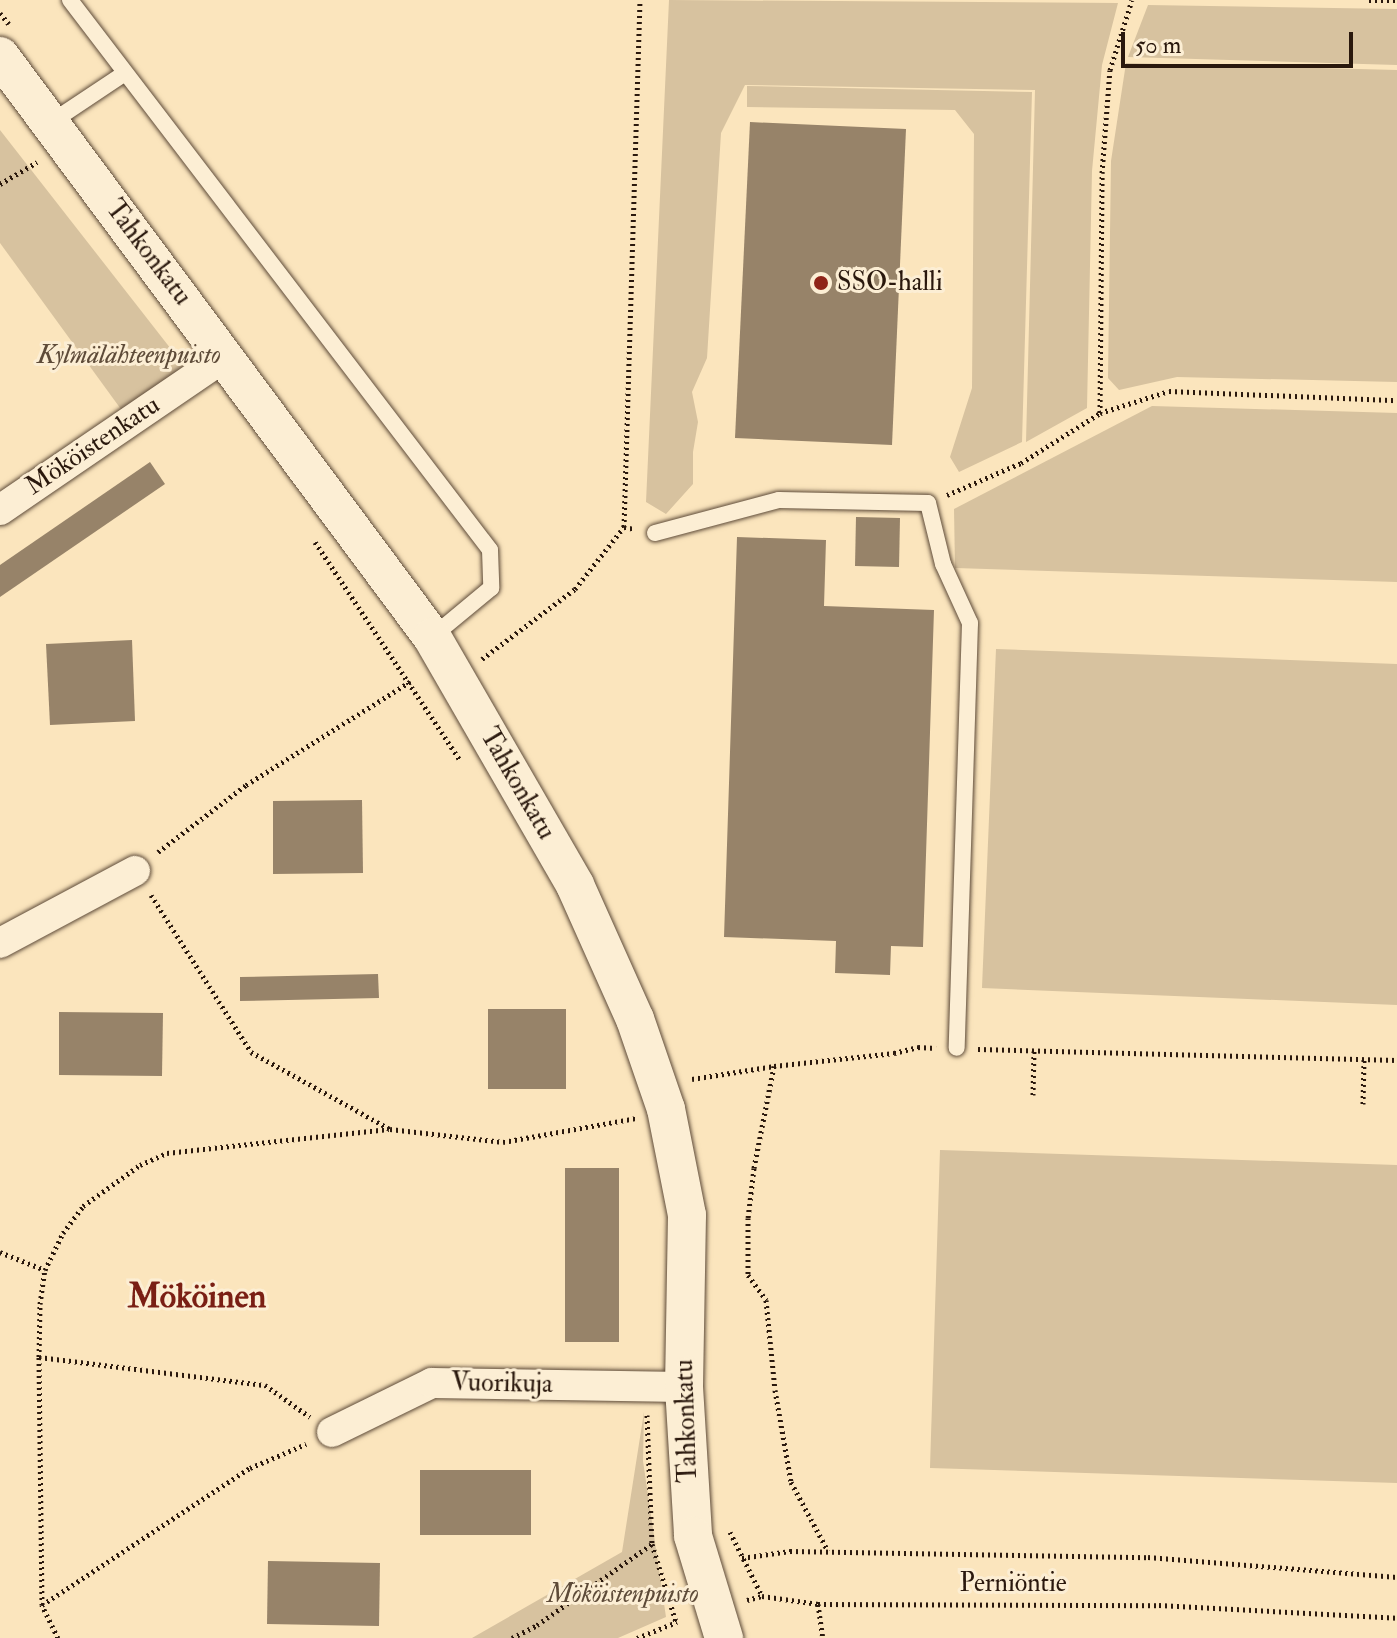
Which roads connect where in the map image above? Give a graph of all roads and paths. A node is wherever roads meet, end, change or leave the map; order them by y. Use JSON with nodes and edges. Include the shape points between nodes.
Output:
{"nodes":[{"id":1,"x":70,"y":0,"type":"edge"},
{"id":2,"x":640,"y":0,"type":"edge"},
{"id":3,"x":1132,"y":0,"type":"edge"},
{"id":4,"x":1369,"y":0,"type":"edge"},
{"id":5,"x":1397,"y":0,"type":"edge"},
{"id":6,"x":0,"y":56,"type":"edge"},
{"id":7,"x":125,"y":73,"type":"junction"},
{"id":8,"x":41,"y":136,"type":"junction"},
{"id":9,"x":0,"y":184,"type":"edge"},
{"id":10,"x":226,"y":356,"type":"junction"},
{"id":11,"x":1397,"y":400,"type":"edge"},
{"id":12,"x":1100,"y":413,"type":"junction"},
{"id":13,"x":928,"y":503,"type":"junction"},
{"id":14,"x":0,"y":510,"type":"edge"},
{"id":15,"x":624,"y":527,"type":"junction"},
{"id":16,"x":655,"y":533,"type":"joint"},
{"id":17,"x":314,"y":540,"type":"dead end"},
{"id":18,"x":441,"y":652,"type":"junction"},
{"id":19,"x":409,"y":682,"type":"junction"},
{"id":20,"x":460,"y":761,"type":"dead end"},
{"id":21,"x":135,"y":871,"type":"junction"},
{"id":22,"x":0,"y":943,"type":"edge"},
{"id":23,"x":957,"y":1048,"type":"junction"},
{"id":24,"x":1034,"y":1051,"type":"junction"},
{"id":25,"x":1364,"y":1059,"type":"junction"},
{"id":26,"x":1397,"y":1060,"type":"edge"},
{"id":27,"x":774,"y":1066,"type":"junction"},
{"id":28,"x":692,"y":1079,"type":"dead end"},
{"id":29,"x":1033,"y":1095,"type":"dead end"},
{"id":30,"x":1363,"y":1104,"type":"dead end"},
{"id":31,"x":651,"y":1116,"type":"dead end"},
{"id":32,"x":390,"y":1129,"type":"junction"},
{"id":33,"x":0,"y":1252,"type":"edge"},
{"id":34,"x":45,"y":1270,"type":"junction"},
{"id":35,"x":39,"y":1357,"type":"junction"},
{"id":36,"x":666,"y":1386,"type":"junction"},
{"id":37,"x":332,"y":1432,"type":"junction"},
{"id":38,"x":652,"y":1544,"type":"junction"},
{"id":39,"x":829,"y":1552,"type":"junction"},
{"id":40,"x":742,"y":1558,"type":"dead end"},
{"id":41,"x":1397,"y":1577,"type":"edge"},
{"id":42,"x":818,"y":1604,"type":"junction"},
{"id":43,"x":42,"y":1605,"type":"junction"},
{"id":44,"x":1397,"y":1618,"type":"edge"},
{"id":45,"x":676,"y":1622,"type":"junction"},
{"id":46,"x":720,"y":1624,"type":"edge"},
{"id":47,"x":58,"y":1638,"type":"edge"},
{"id":48,"x":512,"y":1638,"type":"edge"},
{"id":49,"x":637,"y":1638,"type":"edge"},
{"id":50,"x":823,"y":1638,"type":"edge"}],
"edges":[{"from":1,"to":7,"type":"lane"},
{"from":2,"to":15,"type":"path"},
{"from":3,"to":12,"type":"path","via":[[1108,85]]},
{"from":4,"to":5,"type":"path"},
{"from":6,"to":8,"type":"street","name":"Tahkonkatu"},
{"from":7,"to":8,"type":"lane"},
{"from":7,"to":18,"type":"lane","via":[[490,550],[491,588]]},
{"from":8,"to":9,"type":"path","via":[[41,159]]},
{"from":8,"to":10,"type":"street","name":"Tahkonkatu"},
{"from":10,"to":14,"type":"street","name":"Mököistenkatu"},
{"from":10,"to":18,"type":"street","name":"Tahkonkatu"},
{"from":11,"to":12,"type":"path","via":[[1169,391]]},
{"from":12,"to":13,"type":"path","via":[[1021,463]]},
{"from":13,"to":16,"type":"lane","via":[[779,500]]},
{"from":13,"to":23,"type":"lane","via":[[943,564],[970,623]]},
{"from":15,"to":16,"type":"path"},
{"from":15,"to":18,"type":"path","via":[[575,589],[485,658]]},
{"from":17,"to":19,"type":"path"},
{"from":18,"to":19,"type":"path"},
{"from":18,"to":36,"type":"street","name":"Tahkonkatu","via":[[575,885],[635,1019],[666,1109],[687,1215]]},
{"from":19,"to":20,"type":"path"},
{"from":19,"to":21,"type":"path","via":[[246,785]]},
{"from":21,"to":22,"type":"street"},
{"from":21,"to":32,"type":"path","via":[[251,1052]]},
{"from":23,"to":24,"type":"path"},
{"from":23,"to":27,"type":"path","via":[[918,1047]]},
{"from":24,"to":25,"type":"path"},
{"from":24,"to":29,"type":"path"},
{"from":25,"to":26,"type":"path"},
{"from":25,"to":30,"type":"path"},
{"from":27,"to":28,"type":"path"},
{"from":27,"to":39,"type":"path","via":[[754,1168],[748,1275],[766,1300],[791,1482]]},
{"from":31,"to":32,"type":"path","via":[[503,1142]]},
{"from":32,"to":34,"type":"path","via":[[167,1153],[140,1165],[83,1206]]},
{"from":33,"to":34,"type":"path"},
{"from":34,"to":35,"type":"path"},
{"from":35,"to":37,"type":"path","via":[[265,1385]]},
{"from":35,"to":43,"type":"path"},
{"from":36,"to":37,"type":"street","name":"Vuorikuja","via":[[432,1383]]},
{"from":36,"to":38,"type":"path","via":[[647,1461]]},
{"from":36,"to":46,"type":"street","name":"Tahkonkatu","via":[[693,1536]]},
{"from":37,"to":43,"type":"path","via":[[250,1468]]},
{"from":38,"to":45,"type":"path"},
{"from":38,"to":48,"type":"path"},
{"from":39,"to":40,"type":"path"},
{"from":39,"to":41,"type":"path","via":[[1148,1557]]},
{"from":42,"to":44,"type":"path","name":"Perniöntie","via":[[1159,1605]]},
{"from":42,"to":46,"type":"path","name":"Perniöntie","via":[[762,1596]]},
{"from":42,"to":50,"type":"path"},
{"from":43,"to":47,"type":"path"},
{"from":45,"to":46,"type":"path","name":"Perniöntie"},
{"from":45,"to":49,"type":"path","name":"Perniöntie"}]}
